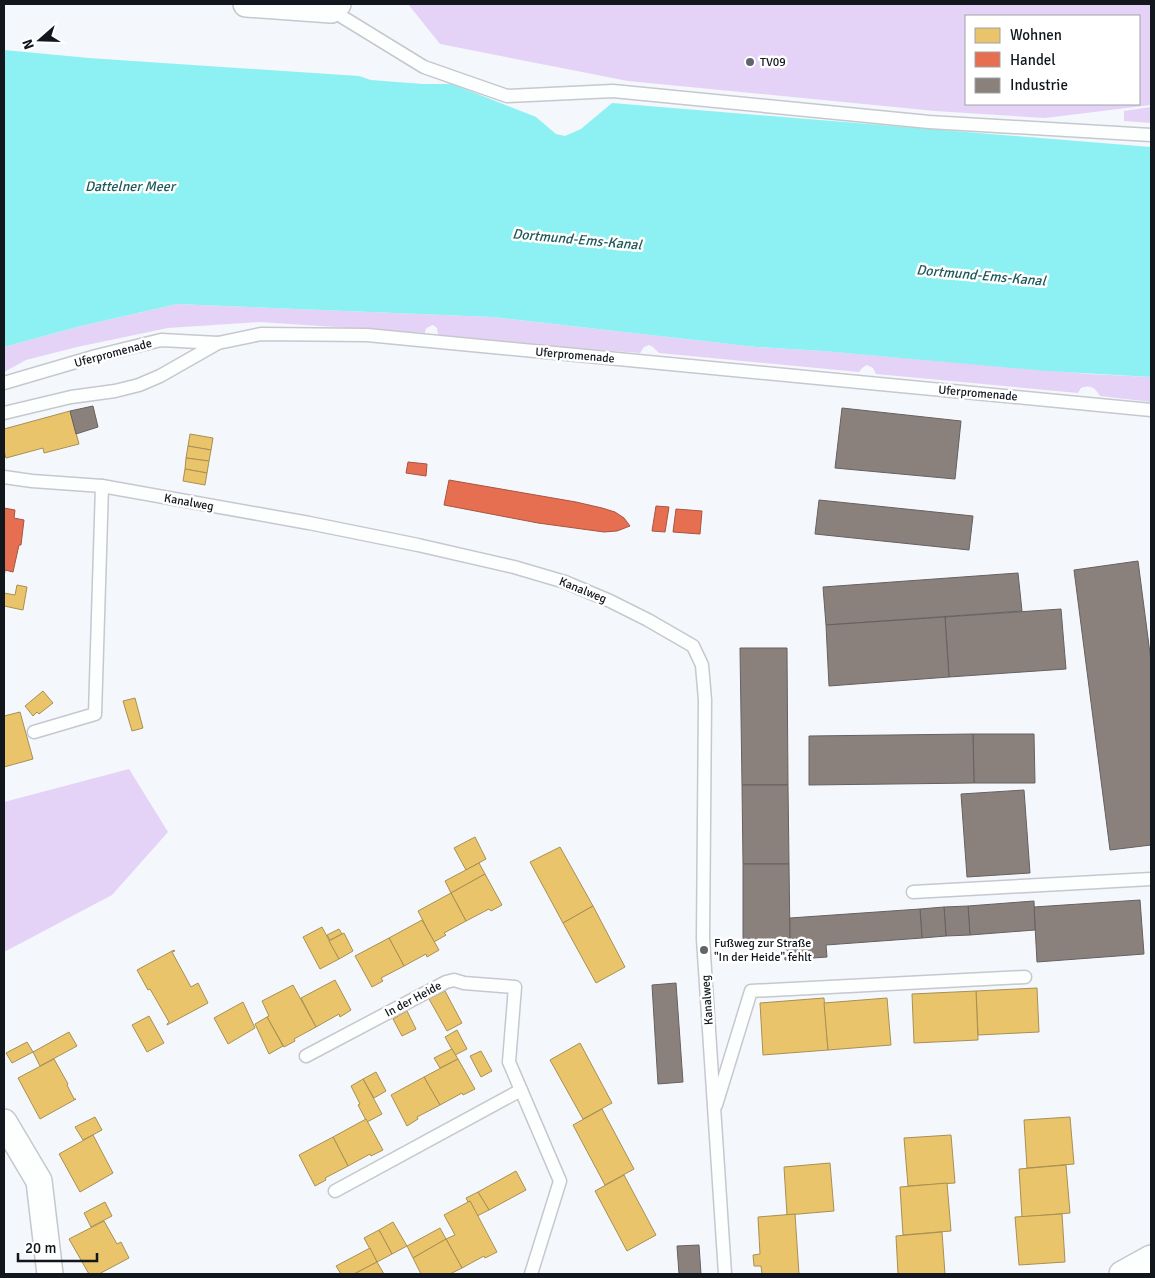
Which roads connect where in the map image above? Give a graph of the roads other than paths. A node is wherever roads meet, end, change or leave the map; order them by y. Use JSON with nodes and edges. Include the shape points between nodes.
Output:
{"nodes":[{"id":1,"x":246,"y":4,"type":"edge"},
{"id":2,"x":334,"y":7,"type":"edge"},
{"id":3,"x":1151,"y":135,"type":"edge"},
{"id":4,"x":218,"y":343,"type":"junction"},
{"id":5,"x":4,"y":383,"type":"edge"},
{"id":6,"x":1151,"y":410,"type":"edge"},
{"id":7,"x":4,"y":413,"type":"edge"},
{"id":8,"x":4,"y":477,"type":"edge"},
{"id":9,"x":102,"y":486,"type":"junction"},
{"id":10,"x":34,"y":732,"type":"dead end"},
{"id":11,"x":1151,"y":879,"type":"edge"},
{"id":12,"x":913,"y":892,"type":"dead end"},
{"id":13,"x":1026,"y":977,"type":"dead end"},
{"id":14,"x":306,"y":1056,"type":"dead end"},
{"id":15,"x":521,"y":1090,"type":"junction"},
{"id":16,"x":714,"y":1112,"type":"junction"},
{"id":17,"x":4,"y":1122,"type":"edge"},
{"id":18,"x":335,"y":1191,"type":"dead end"},
{"id":19,"x":1151,"y":1258,"type":"edge"},
{"id":20,"x":50,"y":1274,"type":"edge"},
{"id":21,"x":531,"y":1274,"type":"edge"},
{"id":22,"x":725,"y":1274,"type":"edge"},
{"id":23,"x":1122,"y":1274,"type":"edge"}],
"edges":[{"from":1,"to":2,"type":"street"},
{"from":2,"to":3,"type":"lane","via":[[424,67],[507,96],[613,92],[929,122]]},
{"from":4,"to":5,"type":"lane","name":"Uferpromenade","via":[[161,340]]},
{"from":4,"to":6,"type":"lane","name":"Uferpromenade","via":[[261,334],[367,336]]},
{"from":4,"to":7,"type":"lane","via":[[139,385]]},
{"from":8,"to":9,"type":"lane","name":"Kanalweg"},
{"from":9,"to":10,"type":"lane","via":[[95,714]]},
{"from":9,"to":16,"type":"lane","name":"Kanalweg","via":[[309,523],[514,567],[565,582],[610,601],[693,646],[702,665],[705,700],[703,938]]},
{"from":11,"to":12,"type":"lane"},
{"from":13,"to":16,"type":"lane","name":"Kanalweg","via":[[751,991]]},
{"from":14,"to":15,"type":"lane","name":"In der Heide","via":[[446,982],[454,980],[515,987],[510,1062]]},
{"from":15,"to":18,"type":"lane"},
{"from":15,"to":21,"type":"lane","name":"In der Heide","via":[[560,1180]]},
{"from":16,"to":22,"type":"lane","name":"Kanalweg"},
{"from":17,"to":20,"type":"street","via":[[40,1181]]},
{"from":19,"to":23,"type":"street"}]}
